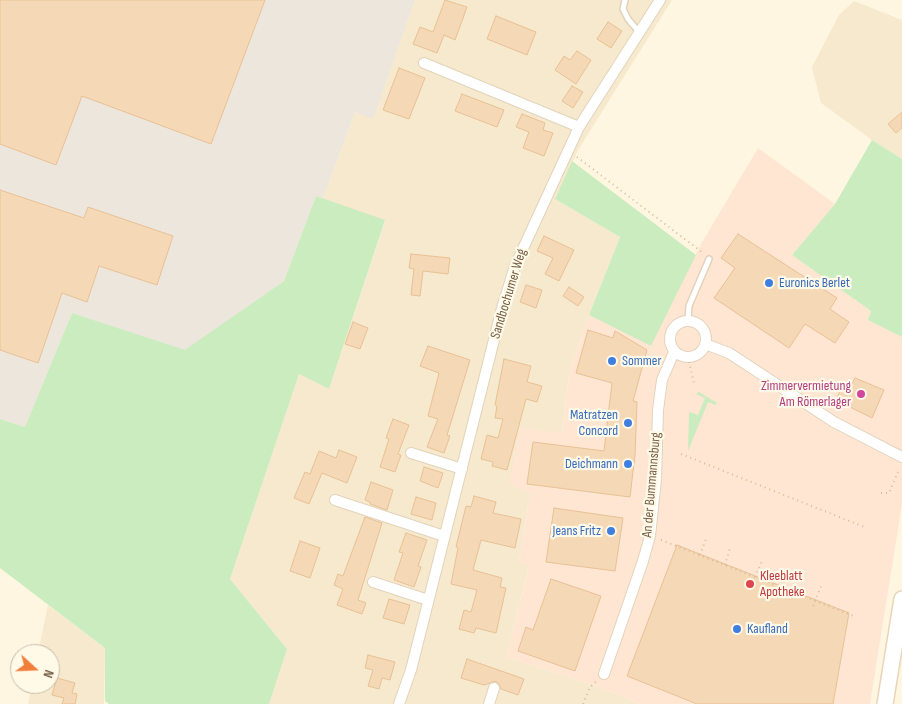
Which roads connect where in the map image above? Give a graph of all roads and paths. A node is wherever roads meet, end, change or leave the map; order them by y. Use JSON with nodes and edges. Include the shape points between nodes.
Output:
{"nodes":[{"id":1,"x":625,"y":0,"type":"edge"},
{"id":2,"x":660,"y":0,"type":"edge"},
{"id":3,"x":640,"y":32,"type":"junction"},
{"id":4,"x":424,"y":64,"type":"dead end"},
{"id":5,"x":579,"y":127,"type":"junction"},
{"id":6,"x":567,"y":150,"type":"junction"},
{"id":7,"x":709,"y":258,"type":"joint"},
{"id":8,"x":688,"y":321,"type":"junction"},
{"id":9,"x":705,"y":344,"type":"junction"},
{"id":10,"x":674,"y":352,"type":"junction"},
{"id":11,"x":688,"y":358,"type":"junction"},
{"id":12,"x":694,"y":383,"type":"dead end"},
{"id":13,"x":410,"y":453,"type":"dead end"},
{"id":14,"x":681,"y":454,"type":"dead end"},
{"id":15,"x":902,"y":457,"type":"edge"},
{"id":16,"x":462,"y":469,"type":"junction"},
{"id":17,"x":898,"y":472,"type":"dead end"},
{"id":18,"x":881,"y":493,"type":"dead end"},
{"id":19,"x":335,"y":500,"type":"dead end"},
{"id":20,"x":867,"y":528,"type":"dead end"},
{"id":21,"x":444,"y":536,"type":"junction"},
{"id":22,"x":650,"y":536,"type":"junction"},
{"id":23,"x":706,"y":539,"type":"dead end"},
{"id":24,"x":730,"y":548,"type":"dead end"},
{"id":25,"x":700,"y":555,"type":"junction"},
{"id":26,"x":762,"y":560,"type":"dead end"},
{"id":27,"x":725,"y":565,"type":"junction"},
{"id":28,"x":786,"y":570,"type":"dead end"},
{"id":29,"x":755,"y":577,"type":"junction"},
{"id":30,"x":373,"y":582,"type":"dead end"},
{"id":31,"x":822,"y":584,"type":"dead end"},
{"id":32,"x":781,"y":587,"type":"junction"},
{"id":33,"x":902,"y":599,"type":"edge"},
{"id":34,"x":428,"y":600,"type":"junction"},
{"id":35,"x":815,"y":601,"type":"junction"},
{"id":36,"x":813,"y":606,"type":"dead end"},
{"id":37,"x":856,"y":617,"type":"dead end"},
{"id":38,"x":604,"y":674,"type":"joint"},
{"id":39,"x":494,"y":688,"type":"dead end"},
{"id":40,"x":399,"y":704,"type":"edge"},
{"id":41,"x":489,"y":704,"type":"edge"},
{"id":42,"x":583,"y":704,"type":"edge"},
{"id":43,"x":885,"y":704,"type":"edge"}],
"edges":[{"from":1,"to":3,"type":"lane","via":[[623,9],[628,20]]},
{"from":2,"to":3,"type":"street","name":"Sandbochumer Weg"},
{"from":3,"to":5,"type":"street","name":"Sandbochumer Weg"},
{"from":4,"to":5,"type":"street"},
{"from":5,"to":6,"type":"street","name":"Sandbochumer Weg"},
{"from":6,"to":7,"type":"path"},
{"from":6,"to":16,"type":"street","name":"Sandbochumer Weg","via":[[515,266]]},
{"from":7,"to":8,"type":"lane","via":[[694,293]]},
{"from":8,"to":9,"type":"street","via":[[704,331]]},
{"from":8,"to":10,"type":"street","name":"An der Bummannsburg","via":[[681,322],[671,331],[670,345]]},
{"from":9,"to":11,"type":"street","via":[[695,356]]},
{"from":9,"to":15,"type":"street","via":[[729,353],[834,422]]},
{"from":10,"to":11,"type":"street"},
{"from":10,"to":22,"type":"street","name":"An der Bummannsburg","via":[[662,380],[659,402]]},
{"from":11,"to":12,"type":"path"},
{"from":13,"to":16,"type":"street"},
{"from":14,"to":20,"type":"path"},
{"from":16,"to":21,"type":"street","name":"Sandbochumer Weg"},
{"from":17,"to":18,"type":"path","via":[[889,493]]},
{"from":19,"to":21,"type":"street"},
{"from":21,"to":34,"type":"street","name":"Sandbochumer Weg"},
{"from":22,"to":25,"type":"path"},
{"from":22,"to":38,"type":"street","name":"An der Bummannsburg"},
{"from":23,"to":25,"type":"path"},
{"from":24,"to":27,"type":"path"},
{"from":25,"to":27,"type":"path"},
{"from":26,"to":29,"type":"path"},
{"from":27,"to":29,"type":"path"},
{"from":28,"to":32,"type":"path"},
{"from":29,"to":32,"type":"path"},
{"from":30,"to":34,"type":"street"},
{"from":31,"to":35,"type":"path"},
{"from":32,"to":35,"type":"path"},
{"from":33,"to":43,"type":"main road"},
{"from":34,"to":40,"type":"street","name":"Sandbochumer Weg"},
{"from":35,"to":36,"type":"path"},
{"from":35,"to":37,"type":"path"},
{"from":38,"to":42,"type":"path","via":[[590,686]]},
{"from":39,"to":41,"type":"street"}]}
